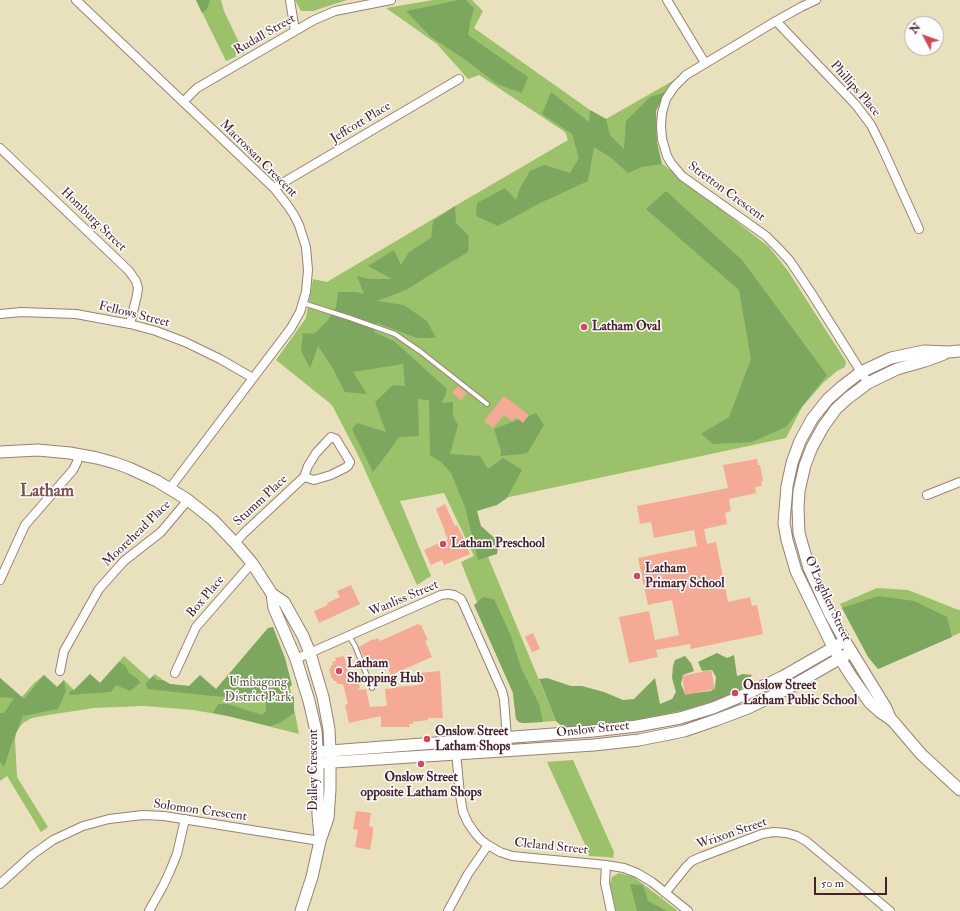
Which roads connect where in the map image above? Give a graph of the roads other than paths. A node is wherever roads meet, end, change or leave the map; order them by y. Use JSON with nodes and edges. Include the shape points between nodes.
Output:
{"nodes":[{"id":1,"x":76,"y":0,"type":"edge"},
{"id":2,"x":290,"y":0,"type":"edge"},
{"id":3,"x":391,"y":0,"type":"edge"},
{"id":4,"x":667,"y":0,"type":"edge"},
{"id":5,"x":816,"y":0,"type":"edge"},
{"id":6,"x":776,"y":21,"type":"junction"},
{"id":7,"x":295,"y":31,"type":"junction"},
{"id":8,"x":705,"y":63,"type":"junction"},
{"id":9,"x":460,"y":79,"type":"dead end"},
{"id":10,"x":183,"y":102,"type":"junction"},
{"id":11,"x":0,"y":148,"type":"edge"},
{"id":12,"x":274,"y":188,"type":"junction"},
{"id":13,"x":919,"y":229,"type":"dead end"},
{"id":14,"x":303,"y":303,"type":"junction"},
{"id":15,"x":0,"y":314,"type":"edge"},
{"id":16,"x":130,"y":324,"type":"junction"},
{"id":17,"x":960,"y":351,"type":"edge"},
{"id":18,"x":948,"y":352,"type":"junction"},
{"id":19,"x":862,"y":372,"type":"junction"},
{"id":20,"x":253,"y":378,"type":"junction"},
{"id":21,"x":868,"y":383,"type":"junction"},
{"id":22,"x":487,"y":404,"type":"dead end"},
{"id":23,"x":0,"y":452,"type":"edge"},
{"id":24,"x":79,"y":454,"type":"junction"},
{"id":25,"x":304,"y":477,"type":"junction"},
{"id":26,"x":960,"y":482,"type":"edge"},
{"id":27,"x":170,"y":488,"type":"junction"},
{"id":28,"x":927,"y":495,"type":"dead end"},
{"id":29,"x":188,"y":500,"type":"junction"},
{"id":30,"x":235,"y":543,"type":"junction"},
{"id":31,"x":252,"y":563,"type":"junction"},
{"id":32,"x":0,"y":580,"type":"edge"},
{"id":33,"x":272,"y":594,"type":"junction"},
{"id":34,"x":349,"y":636,"type":"junction"},
{"id":35,"x":845,"y":641,"type":"junction"},
{"id":36,"x":833,"y":647,"type":"junction"},
{"id":37,"x":851,"y":652,"type":"junction"},
{"id":38,"x":310,"y":653,"type":"junction"},
{"id":39,"x":840,"y":658,"type":"junction"},
{"id":40,"x":296,"y":659,"type":"junction"},
{"id":41,"x":60,"y":671,"type":"dead end"},
{"id":42,"x":175,"y":673,"type":"dead end"},
{"id":43,"x":372,"y":688,"type":"dead end"},
{"id":44,"x":680,"y":718,"type":"junction"},
{"id":45,"x":892,"y":720,"type":"junction"},
{"id":46,"x":684,"y":731,"type":"junction"},
{"id":47,"x":507,"y":738,"type":"junction"},
{"id":48,"x":455,"y":741,"type":"junction"},
{"id":49,"x":397,"y":746,"type":"junction"},
{"id":50,"x":508,"y":751,"type":"junction"},
{"id":51,"x":456,"y":754,"type":"junction"},
{"id":52,"x":330,"y":756,"type":"junction"},
{"id":53,"x":318,"y":757,"type":"junction"},
{"id":54,"x":397,"y":758,"type":"junction"},
{"id":55,"x":958,"y":784,"type":"edge"},
{"id":56,"x":185,"y":819,"type":"junction"},
{"id":57,"x":320,"y":841,"type":"junction"},
{"id":58,"x":488,"y":845,"type":"junction"},
{"id":59,"x":606,"y":865,"type":"junction"},
{"id":60,"x":0,"y":884,"type":"edge"},
{"id":61,"x":665,"y":892,"type":"junction"},
{"id":62,"x":149,"y":911,"type":"edge"},
{"id":63,"x":301,"y":911,"type":"edge"},
{"id":64,"x":448,"y":911,"type":"edge"},
{"id":65,"x":611,"y":911,"type":"edge"},
{"id":66,"x":688,"y":911,"type":"edge"},
{"id":67,"x":890,"y":911,"type":"edge"}],
"edges":[{"from":1,"to":10,"type":"street","name":"Macrossan Crescent"},
{"from":2,"to":7,"type":"street"},
{"from":3,"to":7,"type":"street","name":"Rudall Street","via":[[335,11]]},
{"from":4,"to":8,"type":"street"},
{"from":5,"to":6,"type":"street","name":"Stretton Crescent"},
{"from":6,"to":8,"type":"street","name":"Stretton Crescent"},
{"from":6,"to":13,"type":"street","name":"Phillips Place","via":[[856,105],[871,125]]},
{"from":7,"to":10,"type":"street","name":"Rudall Street","via":[[197,88]]},
{"from":8,"to":19,"type":"street","name":"Stretton Crescent","via":[[686,75],[666,99],[660,126],[667,156],[682,176],[766,236],[790,261]]},
{"from":9,"to":12,"type":"street","name":"Jeffcott Place"},
{"from":10,"to":12,"type":"street","name":"Macrossan Crescent"},
{"from":11,"to":16,"type":"street","name":"Homburg Street","via":[[129,271],[138,288]]},
{"from":12,"to":14,"type":"street","name":"Macrossan Crescent","via":[[294,215],[306,247],[308,270]]},
{"from":14,"to":20,"type":"street","name":"Macrossan Crescent","via":[[291,328]]},
{"from":14,"to":22,"type":"lane","via":[[395,334]]},
{"from":15,"to":16,"type":"street","name":"Fellows Street","via":[[76,314]]},
{"from":16,"to":20,"type":"street","name":"Fellows Street","via":[[185,342],[220,358]]},
{"from":17,"to":18,"type":"street","name":"O'Loghlen Street"},
{"from":18,"to":19,"type":"street","name":"O'Loghlen Street","via":[[924,351],[891,358]]},
{"from":18,"to":21,"type":"street","name":"O'Loghlen Street","via":[[897,369]]},
{"from":19,"to":21,"type":"street","name":"Stretton Crescent"},
{"from":19,"to":36,"type":"street","name":"O'Loghlen Street","via":[[828,399],[812,419],[792,462],[787,486],[784,523],[787,540],[796,570]]},
{"from":20,"to":27,"type":"street","name":"Macrossan Crescent"},
{"from":21,"to":35,"type":"street","name":"O'Loghlen Street","via":[[836,409],[823,427],[805,465],[799,491],[799,533],[809,568]]},
{"from":23,"to":24,"type":"street","name":"Dalley Crescent","via":[[38,450]]},
{"from":24,"to":27,"type":"street","name":"Dalley Crescent","via":[[129,468]]},
{"from":24,"to":32,"type":"street","via":[[73,470],[25,525]]},
{"from":25,"to":25,"type":"street","name":"Stumm Place","via":[[316,453],[331,437],[336,439],[350,462],[348,466],[314,480]]},
{"from":25,"to":30,"type":"street","name":"Stumm Place"},
{"from":26,"to":28,"type":"street"},
{"from":27,"to":29,"type":"street","name":"Dalley Crescent"},
{"from":29,"to":30,"type":"street","name":"Dalley Crescent","via":[[213,520]]},
{"from":29,"to":41,"type":"street","name":"Moorehead Place","via":[[161,532],[124,561],[99,589],[64,651]]},
{"from":30,"to":31,"type":"street","name":"Dalley Crescent"},
{"from":31,"to":33,"type":"street","name":"Dalley Crescent"},
{"from":31,"to":42,"type":"street","name":"Box Place","via":[[196,627]]},
{"from":33,"to":38,"type":"street","name":"Dalley Crescent","via":[[284,602]]},
{"from":33,"to":40,"type":"street","name":"Dalley Crescent","via":[[274,608]]},
{"from":34,"to":38,"type":"street","name":"Wanliss Street"},
{"from":34,"to":43,"type":"lane"},
{"from":34,"to":47,"type":"street","name":"Wanliss Street","via":[[440,595],[451,594],[458,597],[464,605],[502,691]]},
{"from":35,"to":36,"type":"street","name":"Onslow Street"},
{"from":35,"to":37,"type":"street","name":"O'Loghlen Street"},
{"from":36,"to":39,"type":"street","name":"O'Loghlen Street"},
{"from":36,"to":44,"type":"street","name":"Onslow Street","via":[[784,676],[744,695]]},
{"from":37,"to":39,"type":"street","name":"Onslow Street"},
{"from":37,"to":45,"type":"street","name":"O'Loghlen Street"},
{"from":38,"to":40,"type":"street","name":"Wanliss Street"},
{"from":38,"to":52,"type":"street","name":"Dalley Crescent","via":[[324,698]]},
{"from":39,"to":45,"type":"street","name":"O'Loghlen Street","via":[[870,703]]},
{"from":39,"to":46,"type":"street","name":"Onslow Street","via":[[748,708]]},
{"from":40,"to":53,"type":"street","name":"Dalley Crescent","via":[[316,731]]},
{"from":44,"to":46,"type":"street"},
{"from":44,"to":47,"type":"street","name":"Onslow Street","via":[[637,726]]},
{"from":45,"to":55,"type":"street","name":"O'Loghlen Street","via":[[921,754]]},
{"from":46,"to":50,"type":"street","name":"Onslow Street","via":[[639,740]]},
{"from":47,"to":48,"type":"street","name":"Onslow Street"},
{"from":47,"to":50,"type":"street","name":"Wanliss Street"},
{"from":48,"to":49,"type":"street","name":"Onslow Street"},
{"from":48,"to":51,"type":"street","name":"Cleland Street"},
{"from":49,"to":52,"type":"street","name":"Onslow Street"},
{"from":49,"to":54,"type":"street"},
{"from":50,"to":51,"type":"street","name":"Onslow Street"},
{"from":51,"to":54,"type":"street","name":"Onslow Street"},
{"from":51,"to":58,"type":"street","name":"Cleland Street","via":[[463,812],[475,833]]},
{"from":52,"to":53,"type":"street","name":"Onslow Street"},
{"from":52,"to":54,"type":"street","name":"Onslow Street"},
{"from":52,"to":57,"type":"street","name":"Dalley Crescent","via":[[328,818]]},
{"from":53,"to":57,"type":"street","name":"Dalley Crescent"},
{"from":56,"to":57,"type":"street","name":"Solomon Crescent"},
{"from":56,"to":60,"type":"street","name":"Solomon Crescent","via":[[143,815],[109,819],[83,826],[53,840]]},
{"from":56,"to":62,"type":"street","via":[[170,871]]},
{"from":57,"to":63,"type":"street","name":"Dalley Crescent"},
{"from":58,"to":59,"type":"street","name":"Cleland Street","via":[[512,856]]},
{"from":58,"to":64,"type":"street","via":[[468,874]]},
{"from":59,"to":61,"type":"street","name":"Cleland Street","via":[[637,873]]},
{"from":59,"to":65,"type":"street","via":[[605,883]]},
{"from":61,"to":66,"type":"street","name":"Cleland Street"},
{"from":61,"to":67,"type":"street","name":"Wrixon Street","via":[[692,861],[700,857],[762,834],[786,832],[806,841]]}]}
